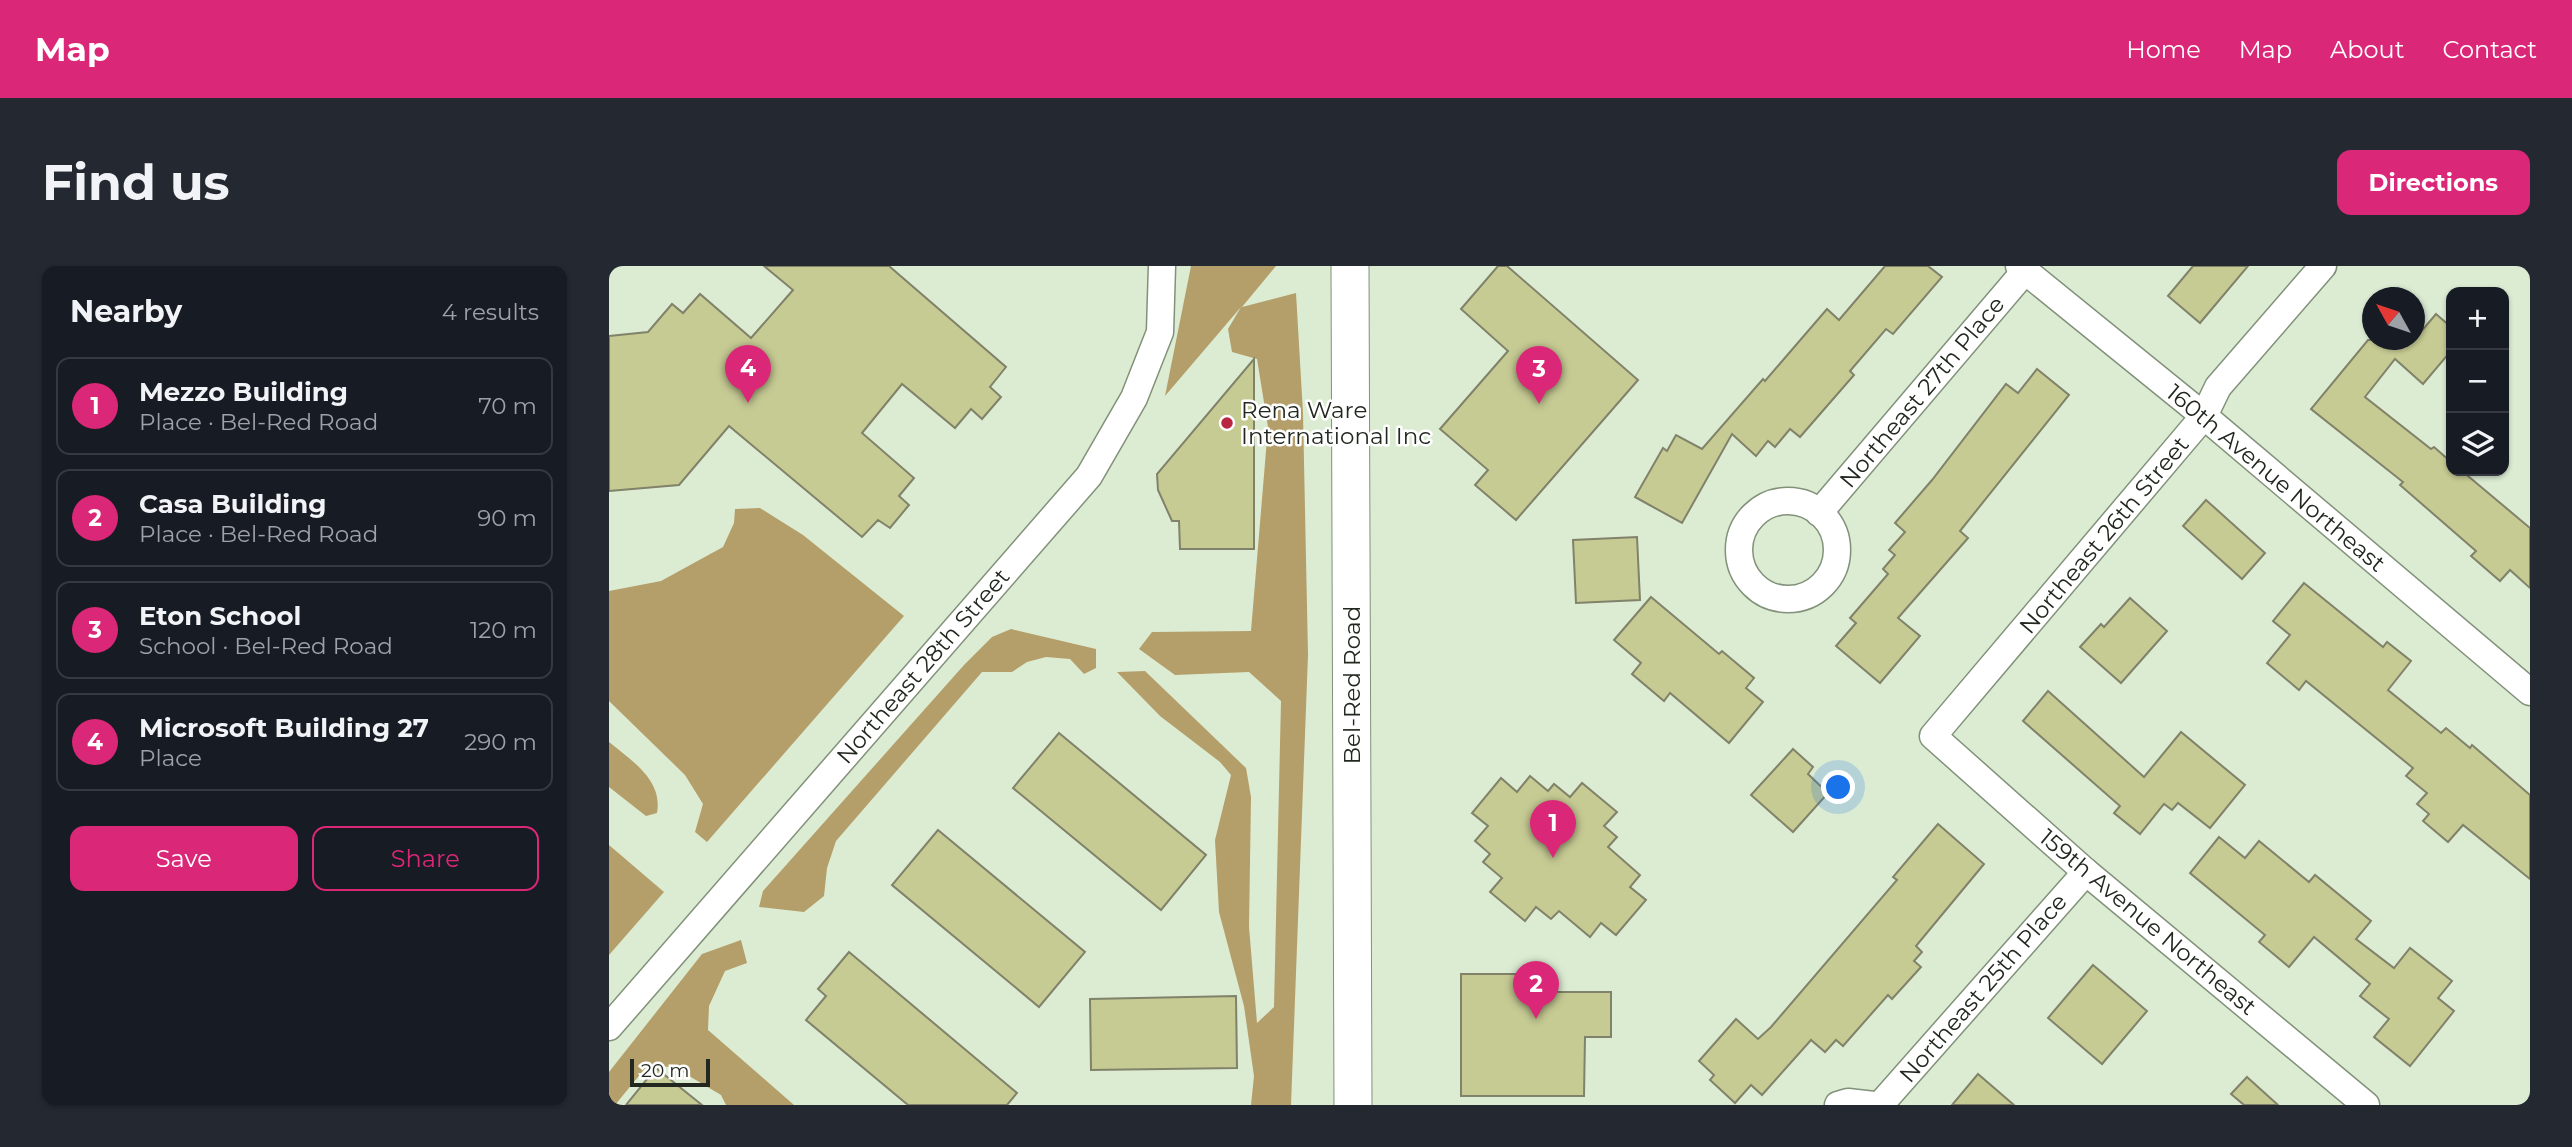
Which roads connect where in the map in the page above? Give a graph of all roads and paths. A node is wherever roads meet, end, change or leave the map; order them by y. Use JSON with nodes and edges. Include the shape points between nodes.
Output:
{"nodes":[{"id":1,"x":1162,"y":266,"type":"edge"},
{"id":2,"x":1350,"y":266,"type":"edge"},
{"id":3,"x":2323,"y":266,"type":"edge"},
{"id":4,"x":2022,"y":268,"type":"edge"},
{"id":5,"x":2204,"y":416,"type":"junction"},
{"id":6,"x":1819,"y":513,"type":"dead end"},
{"id":7,"x":2530,"y":692,"type":"edge"},
{"id":8,"x":1933,"y":736,"type":"joint"},
{"id":9,"x":2086,"y":872,"type":"junction"},
{"id":10,"x":609,"y":1027,"type":"edge"},
{"id":11,"x":1353,"y":1105,"type":"edge"},
{"id":12,"x":1838,"y":1105,"type":"edge"},
{"id":13,"x":1874,"y":1105,"type":"edge"},
{"id":14,"x":1880,"y":1105,"type":"edge"},
{"id":15,"x":2366,"y":1105,"type":"edge"}],
"edges":[{"from":1,"to":10,"type":"street","name":"Northeast 28th Street","via":[[1160,332],[1134,398],[1089,476]]},
{"from":2,"to":11,"type":"main road","name":"Bel-Red Road"},
{"from":3,"to":5,"type":"street","name":"Northeast 26th Street","via":[[2218,387]]},
{"from":4,"to":5,"type":"street","name":"160th Avenue Northeast"},
{"from":4,"to":6,"type":"street","name":"Northeast 27th Place"},
{"from":5,"to":7,"type":"street","name":"160th Avenue Northeast"},
{"from":5,"to":8,"type":"street","name":"Northeast 26th Street"},
{"from":8,"to":9,"type":"street","name":"159th Avenue Northeast"},
{"from":9,"to":14,"type":"street","name":"Northeast 25th Place"},
{"from":9,"to":15,"type":"street","name":"159th Avenue Northeast"},
{"from":12,"to":13,"type":"street"}]}
